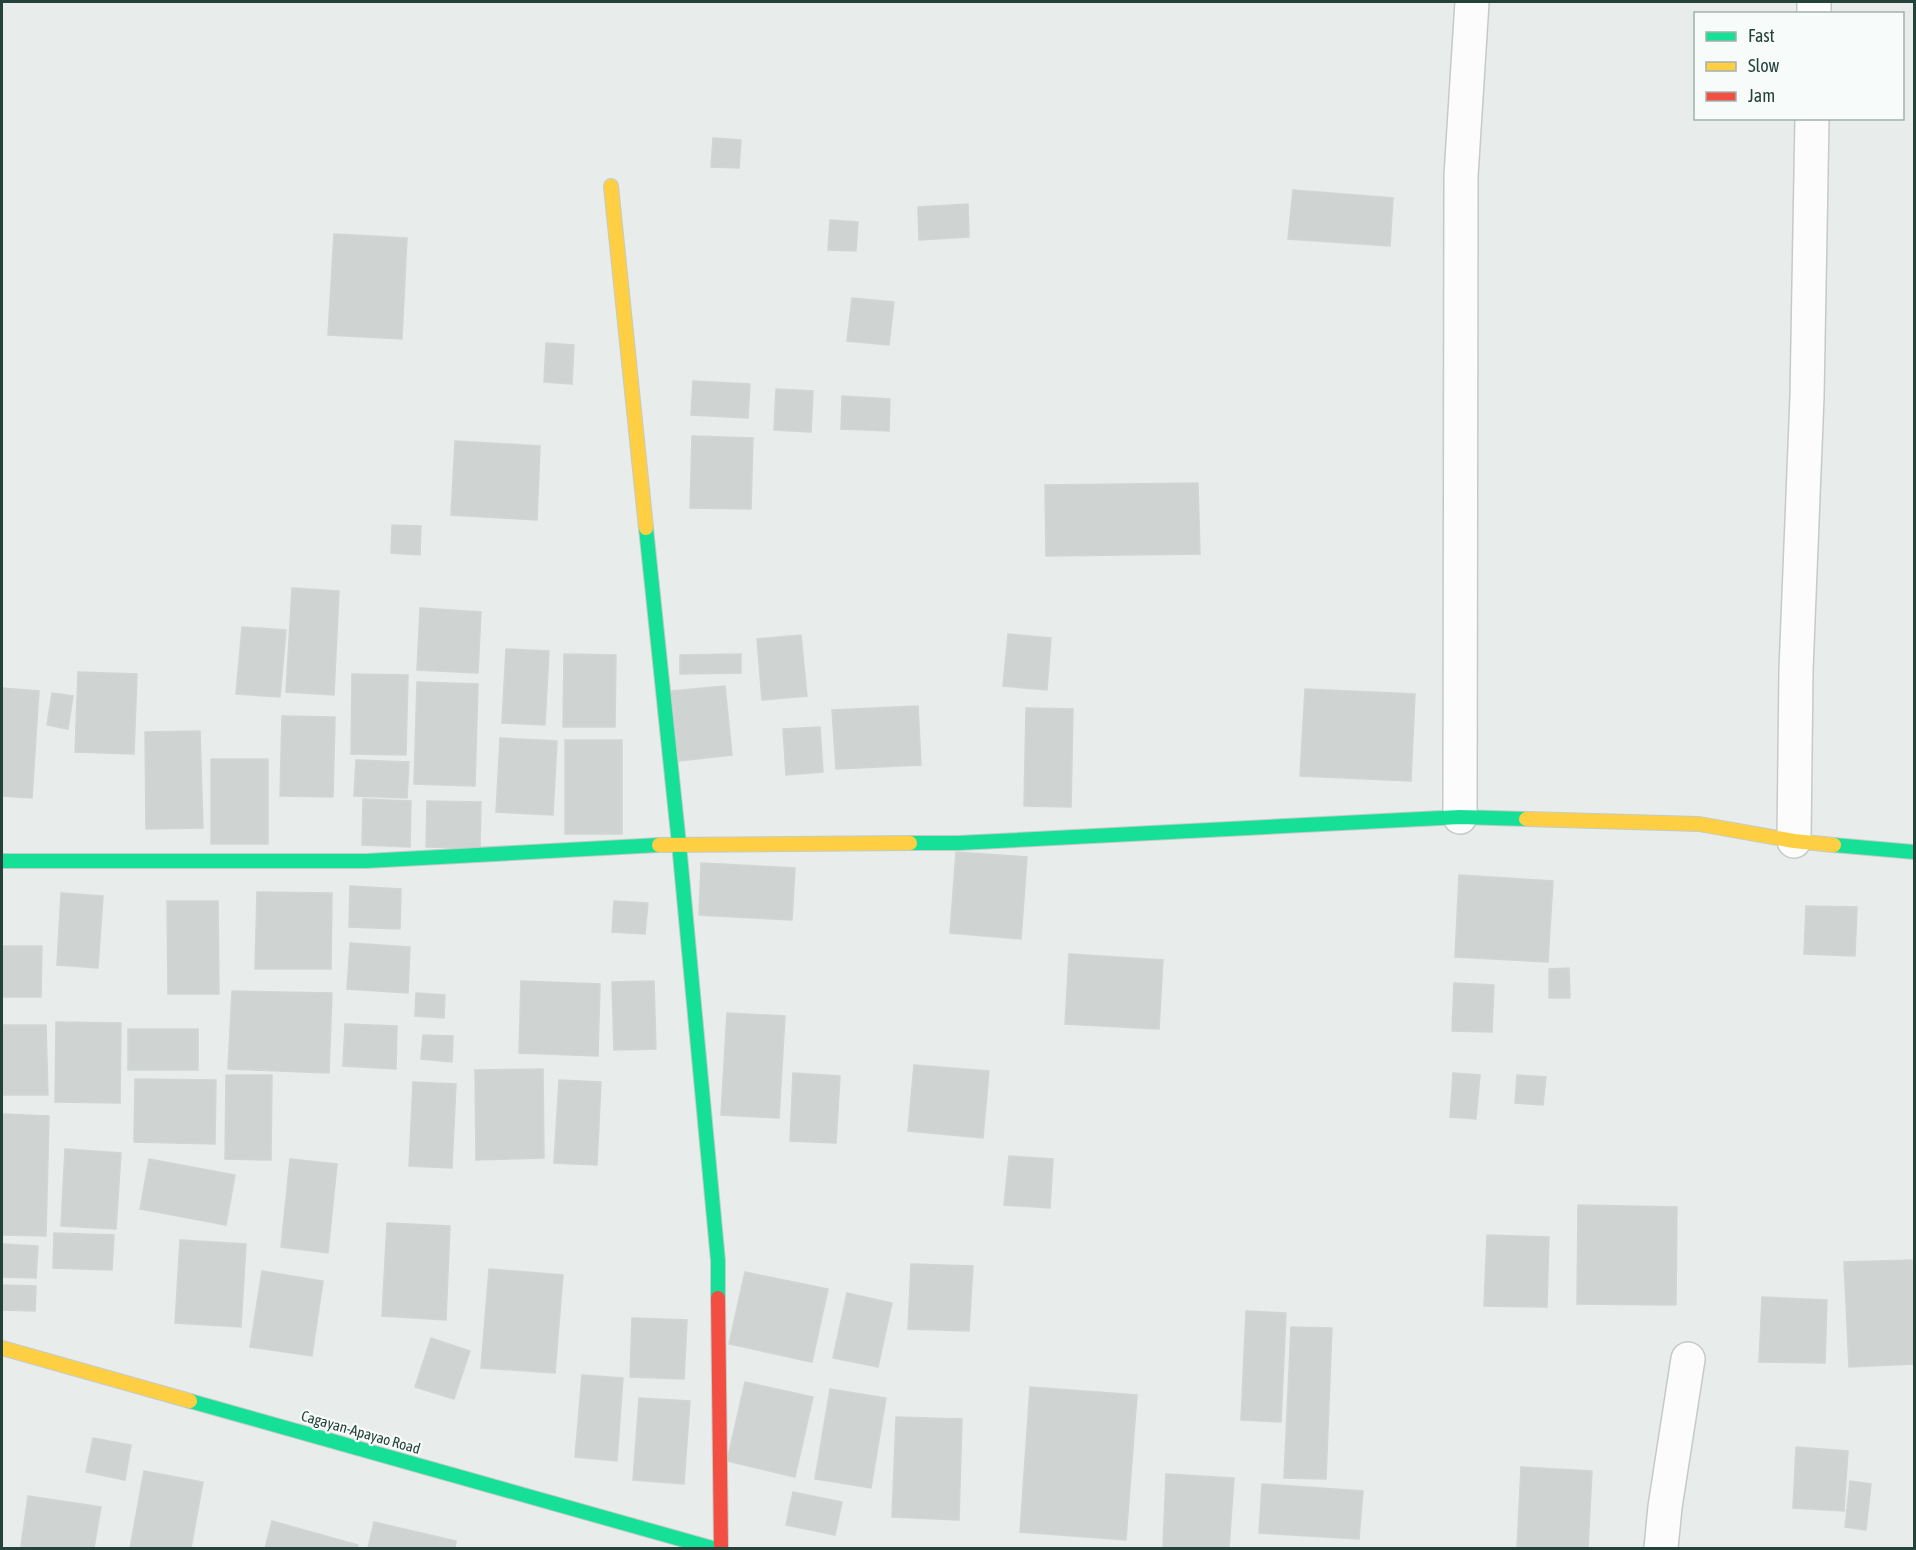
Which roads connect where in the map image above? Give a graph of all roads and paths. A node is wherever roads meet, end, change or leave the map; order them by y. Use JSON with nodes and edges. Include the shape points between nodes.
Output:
{"nodes":[{"id":1,"x":1472,"y":2,"type":"edge"},
{"id":2,"x":1812,"y":120,"type":"edge"},
{"id":3,"x":611,"y":186,"type":"dead end"},
{"id":4,"x":1460,"y":818,"type":"junction"},
{"id":5,"x":1794,"y":841,"type":"junction"},
{"id":6,"x":679,"y":844,"type":"junction"},
{"id":7,"x":1914,"y":852,"type":"edge"},
{"id":8,"x":2,"y":861,"type":"edge"},
{"id":9,"x":2,"y":1348,"type":"edge"},
{"id":10,"x":1688,"y":1359,"type":"dead end"},
{"id":11,"x":712,"y":1548,"type":"edge"},
{"id":12,"x":721,"y":1548,"type":"edge"},
{"id":13,"x":1661,"y":1548,"type":"edge"}],
"edges":[{"from":1,"to":4,"type":"street","via":[[1461,176]]},
{"from":2,"to":5,"type":"street"},
{"from":3,"to":6,"type":"street"},
{"from":4,"to":5,"type":"street","via":[[1699,824]]},
{"from":4,"to":6,"type":"street","via":[[958,843]]},
{"from":5,"to":7,"type":"street"},
{"from":6,"to":8,"type":"street","via":[[366,861]]},
{"from":6,"to":12,"type":"street","via":[[718,1261]]},
{"from":9,"to":11,"type":"street","name":"Cagayan-Apayao Road"},
{"from":10,"to":13,"type":"street"}]}
